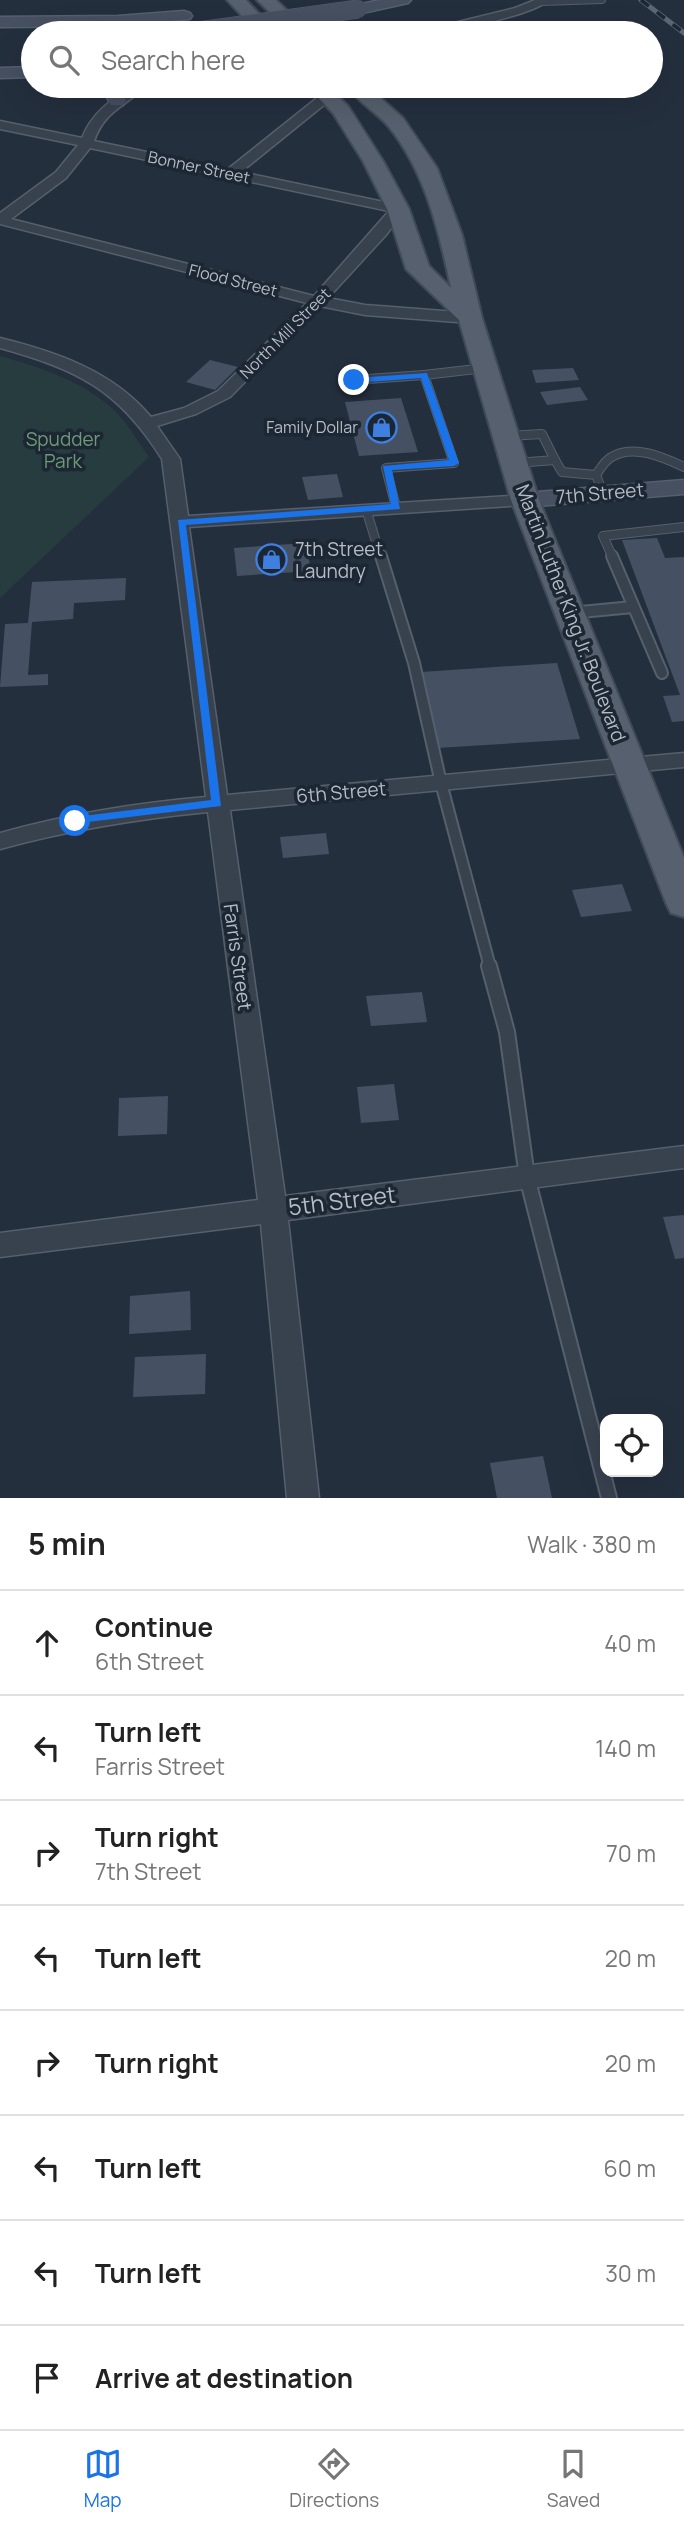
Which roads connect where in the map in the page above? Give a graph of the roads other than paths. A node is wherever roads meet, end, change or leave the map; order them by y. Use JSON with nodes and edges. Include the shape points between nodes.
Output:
{"nodes":[{"id":1,"x":266,"y":0,"type":"edge"},
{"id":2,"x":310,"y":0,"type":"edge"},
{"id":3,"x":403,"y":0,"type":"edge"},
{"id":4,"x":602,"y":0,"type":"edge"},
{"id":5,"x":542,"y":1,"type":"edge"},
{"id":6,"x":229,"y":6,"type":"edge"},
{"id":7,"x":0,"y":15,"type":"edge"},
{"id":8,"x":193,"y":20,"type":"junction"},
{"id":9,"x":118,"y":21,"type":"edge"},
{"id":10,"x":251,"y":21,"type":"edge"},
{"id":11,"x":288,"y":21,"type":"edge"},
{"id":12,"x":474,"y":21,"type":"edge"},
{"id":13,"x":0,"y":22,"type":"edge"},
{"id":14,"x":21,"y":22,"type":"edge"},
{"id":15,"x":0,"y":37,"type":"edge"},
{"id":16,"x":21,"y":37,"type":"edge"},
{"id":17,"x":21,"y":72,"type":"edge"},
{"id":18,"x":0,"y":73,"type":"edge"},
{"id":19,"x":110,"y":98,"type":"edge"},
{"id":20,"x":313,"y":98,"type":"edge"},
{"id":21,"x":328,"y":98,"type":"edge"},
{"id":22,"x":370,"y":98,"type":"edge"},
{"id":23,"x":0,"y":125,"type":"edge"},
{"id":24,"x":86,"y":144,"type":"junction"},
{"id":25,"x":230,"y":174,"type":"junction"},
{"id":26,"x":398,"y":209,"type":"junction"},
{"id":27,"x":0,"y":220,"type":"edge"},
{"id":28,"x":317,"y":301,"type":"junction"},
{"id":29,"x":470,"y":318,"type":"junction"},
{"id":30,"x":0,"y":343,"type":"edge"},
{"id":31,"x":485,"y":368,"type":"junction"},
{"id":32,"x":424,"y":375,"type":"junction"},
{"id":33,"x":354,"y":380,"type":"dead end"},
{"id":34,"x":149,"y":423,"type":"junction"},
{"id":35,"x":510,"y":450,"type":"junction"},
{"id":36,"x":555,"y":460,"type":"junction"},
{"id":37,"x":684,"y":467,"type":"edge"},
{"id":38,"x":599,"y":484,"type":"junction"},
{"id":39,"x":684,"y":486,"type":"edge"},
{"id":40,"x":525,"y":500,"type":"junction"},
{"id":41,"x":396,"y":507,"type":"junction"},
{"id":42,"x":366,"y":509,"type":"junction"},
{"id":43,"x":181,"y":522,"type":"junction"},
{"id":44,"x":684,"y":527,"type":"edge"},
{"id":45,"x":634,"y":607,"type":"junction"},
{"id":46,"x":570,"y":613,"type":"junction"},
{"id":47,"x":662,"y":673,"type":"dead end"},
{"id":48,"x":684,"y":760,"type":"edge"},
{"id":49,"x":630,"y":766,"type":"junction"},
{"id":50,"x":441,"y":783,"type":"junction"},
{"id":51,"x":217,"y":803,"type":"junction"},
{"id":52,"x":0,"y":841,"type":"edge"},
{"id":53,"x":684,"y":903,"type":"edge"},
{"id":54,"x":684,"y":1157,"type":"edge"},
{"id":55,"x":527,"y":1177,"type":"junction"},
{"id":56,"x":273,"y":1210,"type":"junction"},
{"id":57,"x":0,"y":1245,"type":"edge"},
{"id":58,"x":303,"y":1498,"type":"edge"},
{"id":59,"x":609,"y":1498,"type":"edge"}],
"edges":[{"from":1,"to":11,"type":"main road"},
{"from":2,"to":6,"type":"main road"},
{"from":3,"to":8,"type":"main road","bridge":true,"via":[[358,9]]},
{"from":4,"to":5,"type":"lane"},
{"from":5,"to":12,"type":"street"},
{"from":6,"to":10,"type":"main road"},
{"from":7,"to":8,"type":"main road"},
{"from":8,"to":9,"type":"main road"},
{"from":13,"to":14,"type":"main road"},
{"from":15,"to":16,"type":"main road"},
{"from":17,"to":18,"type":"main road"},
{"from":19,"to":24,"type":"street"},
{"from":20,"to":25,"type":"street"},
{"from":21,"to":26,"type":"main road","via":[[341,110]]},
{"from":22,"to":29,"type":"main road","name":"Martin Luther King Jr. Boulevard","via":[[396,121],[426,168],[451,235]]},
{"from":23,"to":24,"type":"street","name":"Bonner Street"},
{"from":24,"to":25,"type":"street","name":"Bonner Street"},
{"from":24,"to":27,"type":"street","via":[[53,183]]},
{"from":25,"to":26,"type":"street","name":"Bonner Street"},
{"from":26,"to":28,"type":"street","name":"North Mill Street"},
{"from":26,"to":29,"type":"main road","via":[[418,269]]},
{"from":27,"to":28,"type":"street","name":"Flood Street"},
{"from":28,"to":29,"type":"street","name":"Flood Street","via":[[365,310]]},
{"from":28,"to":34,"type":"street","name":"North Mill Street","via":[[224,394],[190,411]]},
{"from":29,"to":31,"type":"main road","name":"Martin Luther King Jr. Boulevard"},
{"from":30,"to":34,"type":"street","name":"Farris Street","via":[[60,360],[89,374],[118,392]]},
{"from":31,"to":32,"type":"lane"},
{"from":31,"to":35,"type":"main road","name":"Martin Luther King Jr. Boulevard"},
{"from":32,"to":33,"type":"lane"},
{"from":32,"to":41,"type":"lane","via":[[454,463],[386,468]]},
{"from":34,"to":43,"type":"street","name":"Farris Street","via":[[171,459]]},
{"from":35,"to":36,"type":"lane"},
{"from":35,"to":36,"type":"lane","via":[[542,434]]},
{"from":35,"to":40,"type":"main road","name":"Martin Luther King Jr. Boulevard"},
{"from":36,"to":38,"type":"lane","via":[[562,472]]},
{"from":37,"to":38,"type":"lane","via":[[642,453],[622,453],[608,459]]},
{"from":38,"to":39,"type":"main road","name":"7th Street"},
{"from":38,"to":40,"type":"main road","name":"7th Street"},
{"from":40,"to":41,"type":"street","name":"7th Street"},
{"from":40,"to":46,"type":"main road","name":"Martin Luther King Jr. Boulevard"},
{"from":41,"to":42,"type":"street","name":"7th Street"},
{"from":42,"to":43,"type":"street","name":"7th Street"},
{"from":42,"to":50,"type":"lane","via":[[414,663]]},
{"from":43,"to":51,"type":"street","name":"Farris Street"},
{"from":44,"to":45,"type":"lane","via":[[603,536]]},
{"from":45,"to":46,"type":"lane"},
{"from":45,"to":47,"type":"lane"},
{"from":46,"to":49,"type":"main road","name":"Martin Luther King Jr. Boulevard"},
{"from":48,"to":49,"type":"street","name":"6th Street"},
{"from":49,"to":50,"type":"street","name":"6th Street"},
{"from":49,"to":53,"type":"main road","name":"Martin Luther King Jr. Boulevard"},
{"from":50,"to":51,"type":"street","name":"6th Street"},
{"from":50,"to":55,"type":"lane","via":[[507,1032]]},
{"from":51,"to":52,"type":"street","name":"6th Street","via":[[75,821]]},
{"from":51,"to":56,"type":"street","name":"Farris Street"},
{"from":54,"to":55,"type":"street","name":"5th Street"},
{"from":55,"to":56,"type":"street","name":"5th Street"},
{"from":55,"to":59,"type":"lane"},
{"from":56,"to":57,"type":"street","name":"5th Street"},
{"from":56,"to":58,"type":"street","name":"Farris Street"}]}
